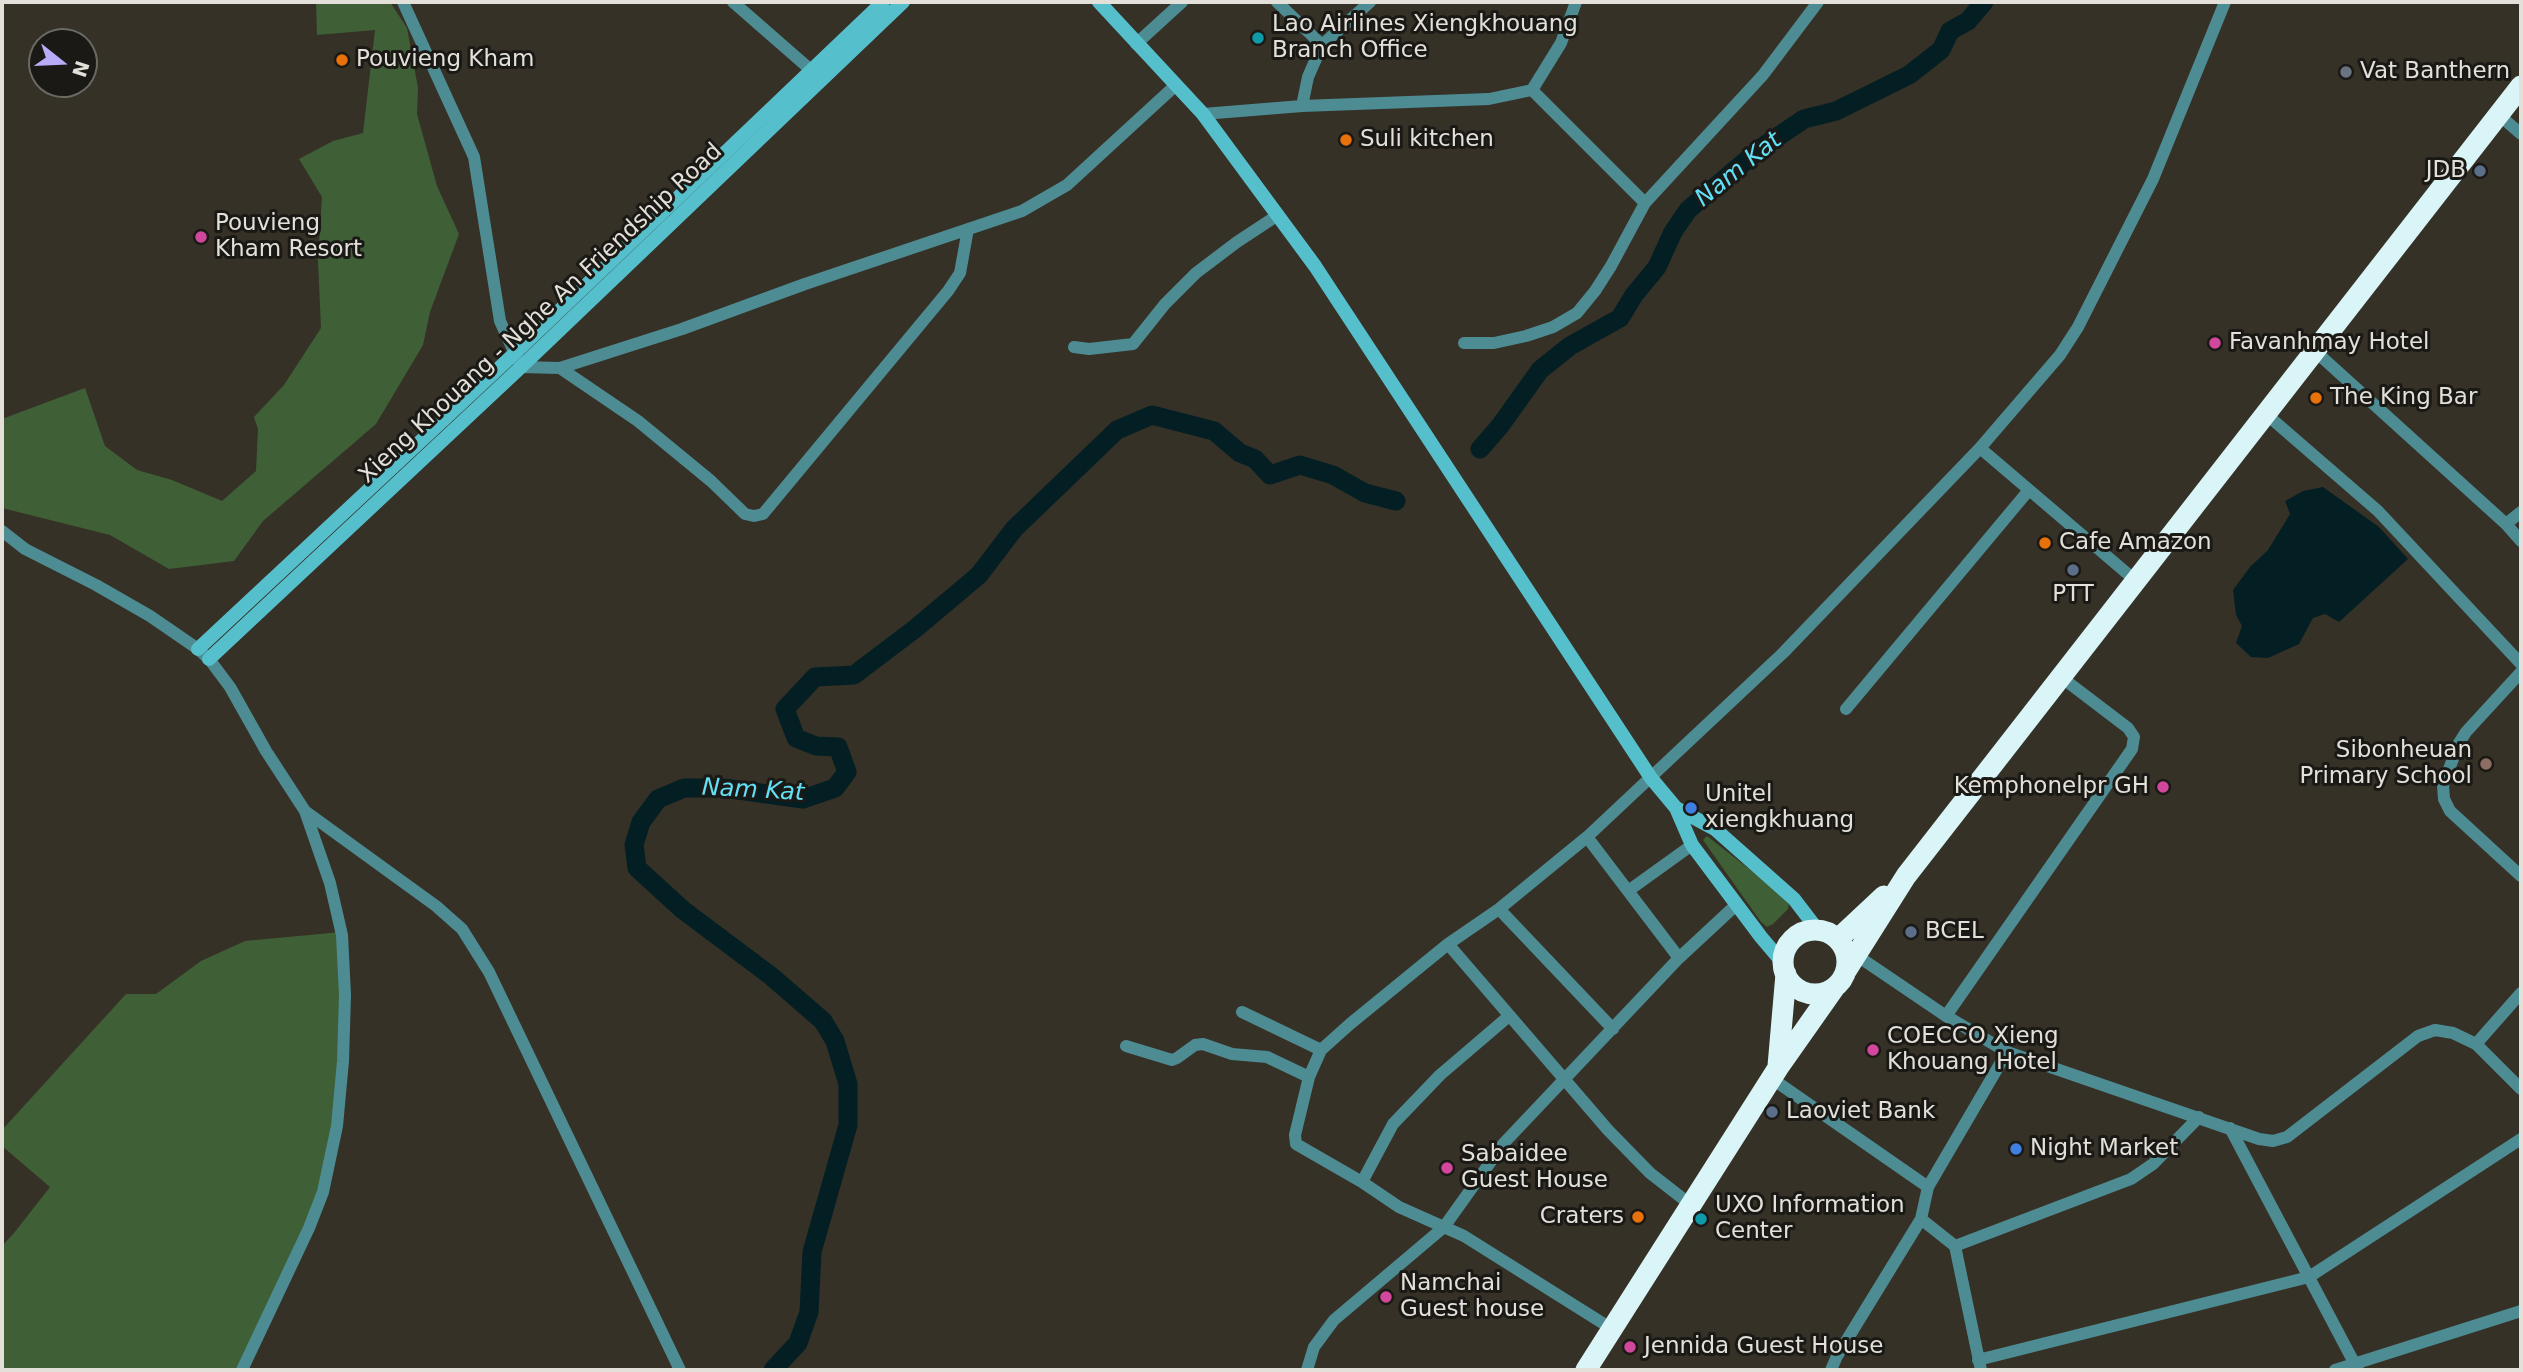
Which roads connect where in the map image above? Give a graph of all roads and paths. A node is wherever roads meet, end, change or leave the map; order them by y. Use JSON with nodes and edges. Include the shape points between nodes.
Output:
{"nodes":[{"id":1,"x":403,"y":2,"type":"edge"},
{"id":2,"x":733,"y":2,"type":"edge"},
{"id":3,"x":883,"y":2,"type":"edge"},
{"id":4,"x":903,"y":2,"type":"edge"},
{"id":5,"x":1099,"y":2,"type":"edge"},
{"id":6,"x":1182,"y":2,"type":"edge"},
{"id":7,"x":1277,"y":2,"type":"edge"},
{"id":8,"x":1370,"y":2,"type":"edge"},
{"id":9,"x":1576,"y":2,"type":"edge"},
{"id":10,"x":1818,"y":2,"type":"edge"},
{"id":11,"x":2225,"y":2,"type":"edge"},
{"id":12,"x":1136,"y":44,"type":"junction"},
{"id":13,"x":1321,"y":46,"type":"junction"},
{"id":14,"x":812,"y":71,"type":"junction"},
{"id":15,"x":1176,"y":85,"type":"junction"},
{"id":16,"x":2521,"y":86,"type":"edge"},
{"id":17,"x":1532,"y":90,"type":"junction"},
{"id":18,"x":1303,"y":106,"type":"junction"},
{"id":19,"x":1203,"y":114,"type":"junction"},
{"id":20,"x":2499,"y":115,"type":"junction"},
{"id":21,"x":2521,"y":134,"type":"edge"},
{"id":22,"x":1645,"y":203,"type":"junction"},
{"id":23,"x":1278,"y":215,"type":"junction"},
{"id":24,"x":968,"y":229,"type":"junction"},
{"id":25,"x":1464,"y":343,"type":"dead end"},
{"id":26,"x":1074,"y":347,"type":"dead end"},
{"id":27,"x":2315,"y":351,"type":"junction"},
{"id":28,"x":517,"y":360,"type":"junction"},
{"id":29,"x":560,"y":368,"type":"junction"},
{"id":30,"x":2266,"y":414,"type":"junction"},
{"id":31,"x":1979,"y":448,"type":"junction"},
{"id":32,"x":2029,"y":490,"type":"junction"},
{"id":33,"x":2521,"y":512,"type":"edge"},
{"id":34,"x":2506,"y":524,"type":"junction"},
{"id":35,"x":2,"y":531,"type":"edge"},
{"id":36,"x":2521,"y":541,"type":"edge"},
{"id":37,"x":2136,"y":581,"type":"junction"},
{"id":38,"x":204,"y":654,"type":"junction"},
{"id":39,"x":2521,"y":664,"type":"edge"},
{"id":40,"x":2521,"y":673,"type":"edge"},
{"id":41,"x":2061,"y":677,"type":"junction"},
{"id":42,"x":1846,"y":709,"type":"dead end"},
{"id":43,"x":1651,"y":778,"type":"junction"},
{"id":44,"x":1676,"y":808,"type":"junction"},
{"id":45,"x":305,"y":811,"type":"junction"},
{"id":46,"x":1587,"y":838,"type":"junction"},
{"id":47,"x":1692,"y":845,"type":"junction"},
{"id":48,"x":1906,"y":876,"type":"junction"},
{"id":49,"x":2521,"y":876,"type":"edge"},
{"id":50,"x":1628,"y":891,"type":"junction"},
{"id":51,"x":1736,"y":905,"type":"junction"},
{"id":52,"x":1499,"y":909,"type":"junction"},
{"id":53,"x":1817,"y":929,"type":"junction"},
{"id":54,"x":1838,"y":939,"type":"junction"},
{"id":55,"x":1448,"y":944,"type":"junction"},
{"id":56,"x":1679,"y":958,"type":"junction"},
{"id":57,"x":1785,"y":969,"type":"junction"},
{"id":58,"x":1846,"y":971,"type":"junction"},
{"id":59,"x":2521,"y":993,"type":"edge"},
{"id":60,"x":1242,"y":1012,"type":"dead end"},
{"id":61,"x":1510,"y":1016,"type":"junction"},
{"id":62,"x":1945,"y":1016,"type":"junction"},
{"id":63,"x":1613,"y":1029,"type":"junction"},
{"id":64,"x":2476,"y":1044,"type":"junction"},
{"id":65,"x":1126,"y":1046,"type":"dead end"},
{"id":66,"x":1321,"y":1050,"type":"junction"},
{"id":67,"x":2007,"y":1052,"type":"junction"},
{"id":68,"x":1775,"y":1073,"type":"junction"},
{"id":69,"x":1309,"y":1077,"type":"junction"},
{"id":70,"x":1566,"y":1079,"type":"junction"},
{"id":71,"x":2521,"y":1089,"type":"edge"},
{"id":72,"x":2199,"y":1117,"type":"junction"},
{"id":73,"x":2230,"y":1128,"type":"junction"},
{"id":74,"x":2521,"y":1139,"type":"edge"},
{"id":75,"x":1362,"y":1182,"type":"junction"},
{"id":76,"x":1928,"y":1187,"type":"junction"},
{"id":77,"x":1691,"y":1205,"type":"junction"},
{"id":78,"x":1921,"y":1219,"type":"junction"},
{"id":79,"x":1444,"y":1227,"type":"junction"},
{"id":80,"x":1955,"y":1246,"type":"junction"},
{"id":81,"x":2309,"y":1276,"type":"junction"},
{"id":82,"x":2521,"y":1311,"type":"edge"},
{"id":83,"x":1612,"y":1329,"type":"junction"},
{"id":84,"x":1980,"y":1365,"type":"edge"},
{"id":85,"x":2356,"y":1367,"type":"edge"},
{"id":86,"x":242,"y":1370,"type":"edge"},
{"id":87,"x":680,"y":1370,"type":"edge"},
{"id":88,"x":1307,"y":1370,"type":"edge"},
{"id":89,"x":1586,"y":1370,"type":"edge"},
{"id":90,"x":1831,"y":1370,"type":"edge"},
{"id":91,"x":2335,"y":1370,"type":"edge"}],
"edges":[{"from":1,"to":28,"type":"street","via":[[474,157],[500,321]]},
{"from":2,"to":14,"type":"street"},
{"from":3,"to":14,"type":"street","name":"Xieng Khouang - Nghe An Friendship Road"},
{"from":4,"to":28,"type":"street","name":"Xieng Khouang - Nghe An Friendship Road"},
{"from":5,"to":12,"type":"street"},
{"from":6,"to":12,"type":"street"},
{"from":7,"to":13,"type":"street"},
{"from":8,"to":13,"type":"street"},
{"from":9,"to":17,"type":"street","via":[[1561,43]]},
{"from":10,"to":22,"type":"street","via":[[1763,75]]},
{"from":11,"to":31,"type":"street","via":[[2153,179],[2078,327],[2060,355]]},
{"from":12,"to":15,"type":"street"},
{"from":13,"to":18,"type":"street","via":[[1308,77]]},
{"from":14,"to":28,"type":"street","name":"Xieng Khouang - Nghe An Friendship Road"},
{"from":15,"to":19,"type":"street"},
{"from":15,"to":24,"type":"street","via":[[1067,185],[1022,211]]},
{"from":16,"to":20,"type":"highway"},
{"from":17,"to":18,"type":"street","via":[[1489,99]]},
{"from":17,"to":22,"type":"street"},
{"from":18,"to":19,"type":"street"},
{"from":19,"to":23,"type":"street"},
{"from":20,"to":21,"type":"street"},
{"from":20,"to":27,"type":"highway"},
{"from":22,"to":25,"type":"street","via":[[1611,267],[1577,313],[1526,336]]},
{"from":23,"to":26,"type":"street","via":[[1196,273],[1133,344]]},
{"from":23,"to":43,"type":"street"},
{"from":24,"to":29,"type":"street"},
{"from":24,"to":29,"type":"street","via":[[960,273],[948,291],[763,514],[746,514],[647,428]]},
{"from":27,"to":30,"type":"highway"},
{"from":27,"to":34,"type":"street"},
{"from":28,"to":29,"type":"street"},
{"from":28,"to":38,"type":"street","name":"Xieng Khouang - Nghe An Friendship Road"},
{"from":30,"to":37,"type":"highway"},
{"from":30,"to":39,"type":"street","via":[[2378,511]]},
{"from":31,"to":32,"type":"street"},
{"from":31,"to":43,"type":"street","via":[[1783,653]]},
{"from":32,"to":37,"type":"street"},
{"from":32,"to":42,"type":"street"},
{"from":33,"to":34,"type":"street"},
{"from":34,"to":36,"type":"street"},
{"from":35,"to":38,"type":"street","via":[[25,549],[150,616]]},
{"from":37,"to":41,"type":"highway"},
{"from":38,"to":45,"type":"street","via":[[230,687]]},
{"from":40,"to":49,"type":"street","via":[[2466,732],[2443,785],[2450,811]]},
{"from":41,"to":48,"type":"highway"},
{"from":41,"to":62,"type":"street","via":[[2128,728],[2134,737],[2132,749]]},
{"from":43,"to":44,"type":"street"},
{"from":43,"to":46,"type":"street"},
{"from":44,"to":47,"type":"street"},
{"from":44,"to":53,"type":"street","via":[[1715,829],[1794,900]]},
{"from":45,"to":86,"type":"street","via":[[342,935],[344,1035],[337,1126],[323,1192],[309,1228]]},
{"from":45,"to":87,"type":"street","via":[[462,929],[489,972]]},
{"from":46,"to":50,"type":"street"},
{"from":46,"to":52,"type":"street"},
{"from":47,"to":50,"type":"street"},
{"from":47,"to":51,"type":"street"},
{"from":48,"to":54,"type":"highway"},
{"from":48,"to":58,"type":"highway"},
{"from":50,"to":56,"type":"street"},
{"from":51,"to":56,"type":"street"},
{"from":51,"to":57,"type":"street"},
{"from":52,"to":55,"type":"street"},
{"from":52,"to":63,"type":"street"},
{"from":53,"to":54,"type":"highway"},
{"from":53,"to":57,"type":"highway","via":[[1802,932],[1786,948]]},
{"from":54,"to":58,"type":"highway","via":[[1847,957]]},
{"from":55,"to":61,"type":"street"},
{"from":55,"to":66,"type":"street"},
{"from":56,"to":63,"type":"street"},
{"from":57,"to":58,"type":"highway","via":[[1795,988],[1823,993]]},
{"from":57,"to":68,"type":"highway"},
{"from":58,"to":62,"type":"street"},
{"from":58,"to":68,"type":"highway"},
{"from":59,"to":64,"type":"street"},
{"from":60,"to":66,"type":"street"},
{"from":61,"to":70,"type":"street"},
{"from":61,"to":75,"type":"street","via":[[1440,1075],[1393,1124]]},
{"from":62,"to":67,"type":"street"},
{"from":63,"to":70,"type":"street"},
{"from":64,"to":71,"type":"street"},
{"from":64,"to":73,"type":"street","via":[[2453,1032],[2435,1030],[2418,1036],[2287,1137],[2259,1139]]},
{"from":65,"to":69,"type":"street","via":[[1172,1060],[1203,1044],[1232,1054],[1267,1057]]},
{"from":66,"to":69,"type":"street"},
{"from":67,"to":72,"type":"street"},
{"from":67,"to":76,"type":"street"},
{"from":68,"to":76,"type":"street"},
{"from":68,"to":77,"type":"highway"},
{"from":69,"to":75,"type":"street","via":[[1294,1135],[1296,1144]]},
{"from":70,"to":77,"type":"street","via":[[1641,1164]]},
{"from":70,"to":79,"type":"street","via":[[1504,1143]]},
{"from":72,"to":73,"type":"street"},
{"from":72,"to":80,"type":"street","via":[[2153,1164],[2131,1179]]},
{"from":73,"to":81,"type":"street"},
{"from":74,"to":81,"type":"street"},
{"from":75,"to":79,"type":"street","via":[[1399,1207]]},
{"from":76,"to":78,"type":"street"},
{"from":77,"to":83,"type":"highway"},
{"from":78,"to":80,"type":"street"},
{"from":78,"to":90,"type":"street"},
{"from":79,"to":83,"type":"street"},
{"from":79,"to":88,"type":"street","via":[[1334,1320],[1314,1348]]},
{"from":80,"to":84,"type":"street"},
{"from":81,"to":84,"type":"street"},
{"from":81,"to":85,"type":"street"},
{"from":82,"to":85,"type":"street"},
{"from":83,"to":89,"type":"highway"},
{"from":85,"to":91,"type":"street"}]}
